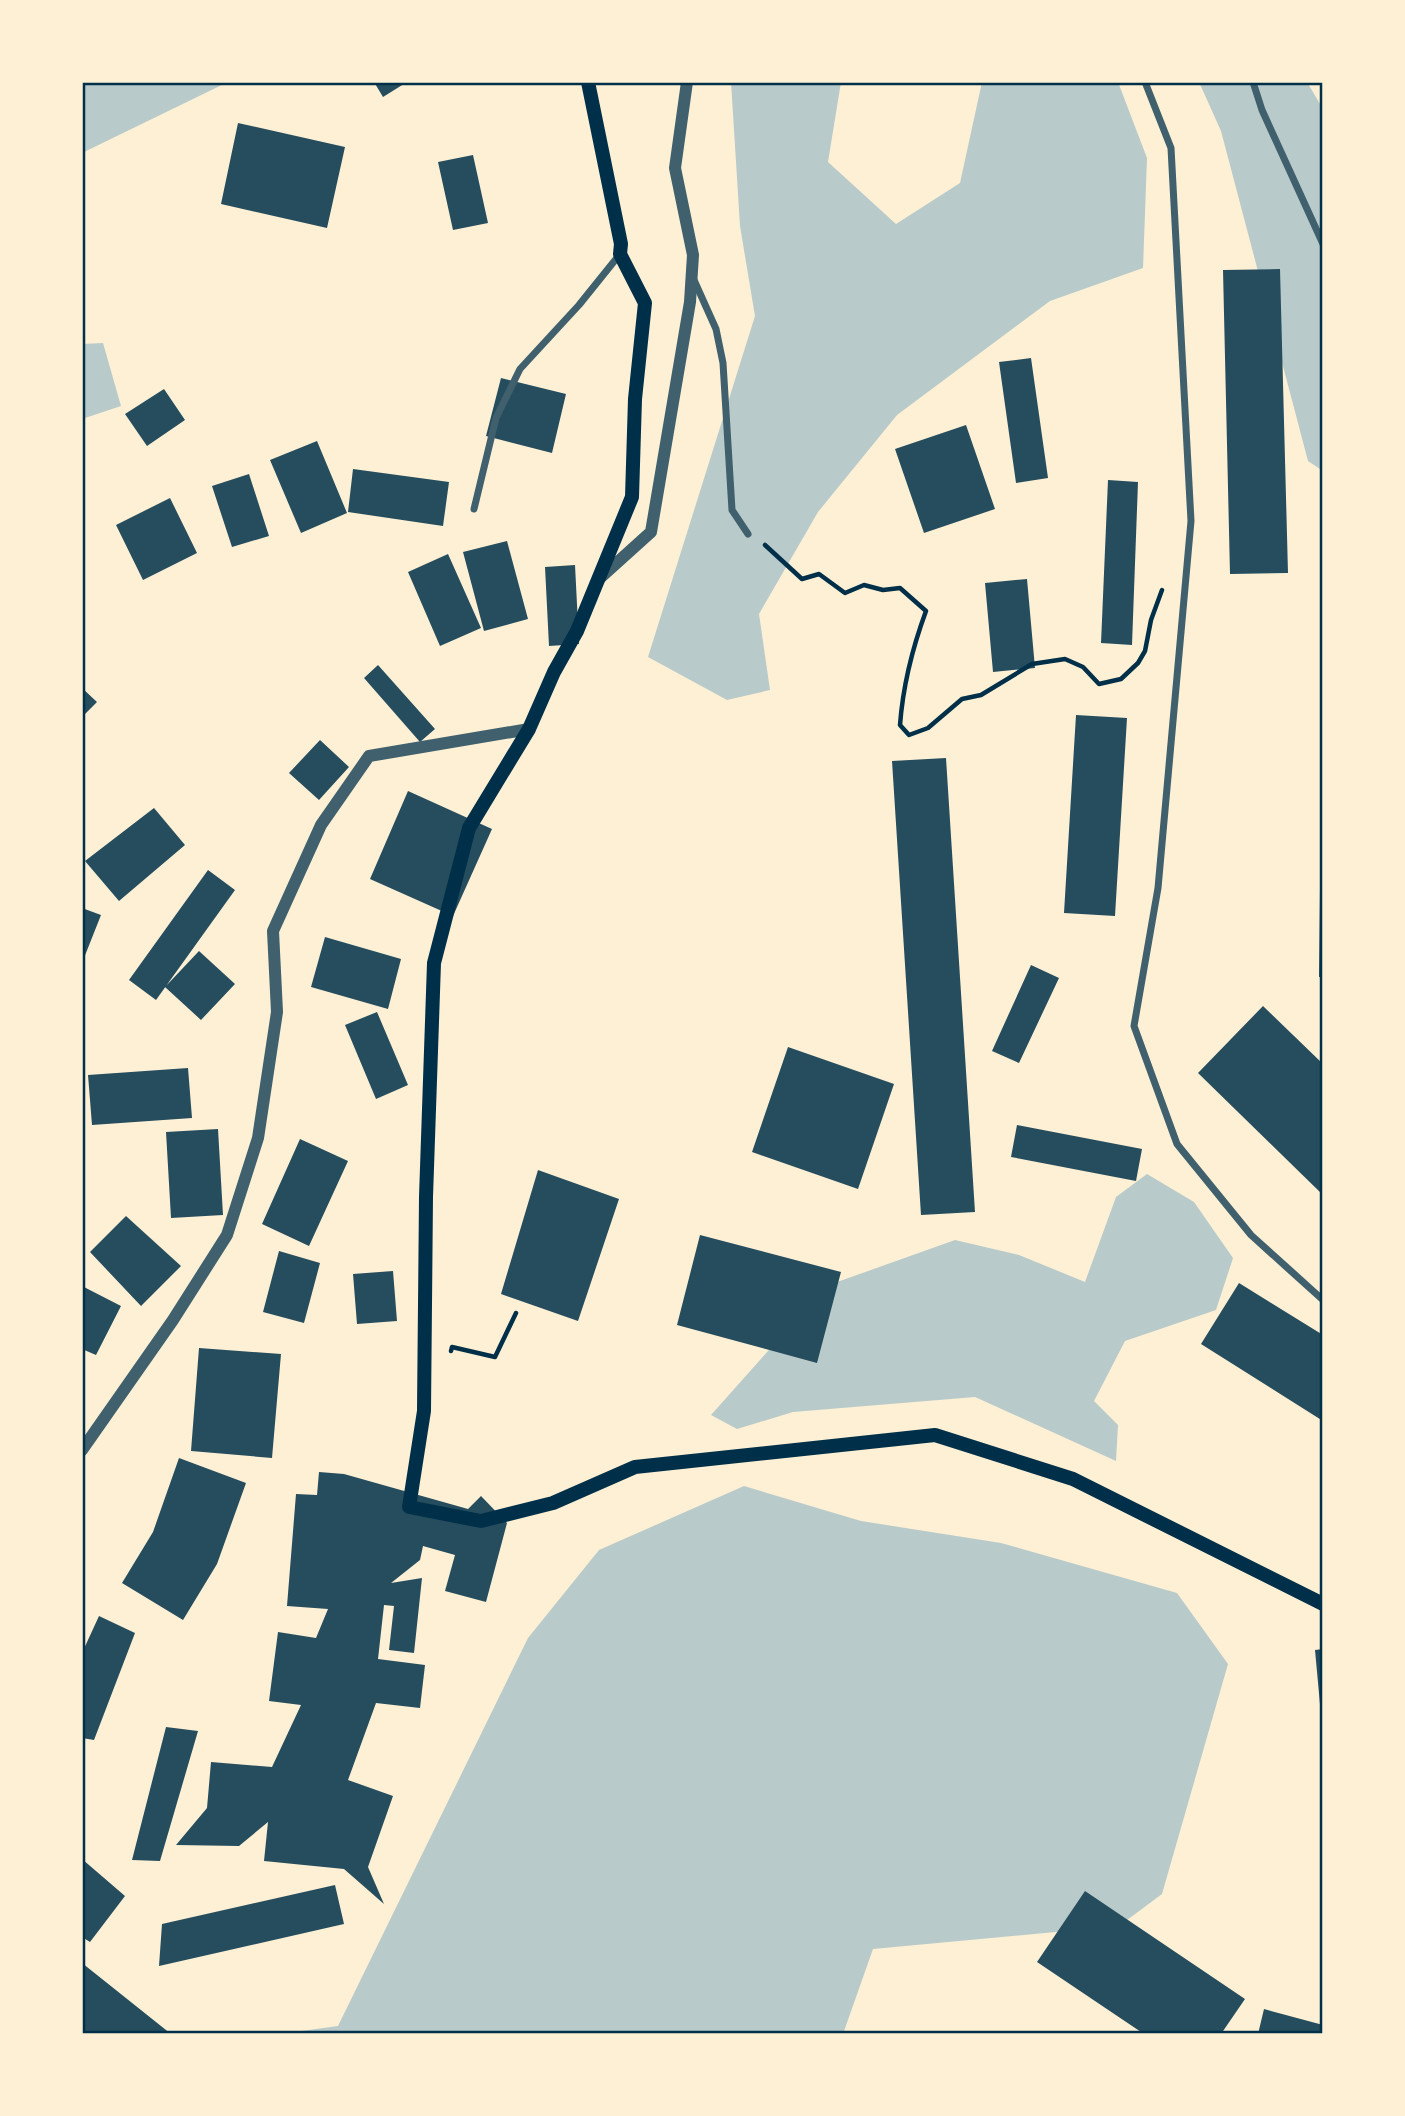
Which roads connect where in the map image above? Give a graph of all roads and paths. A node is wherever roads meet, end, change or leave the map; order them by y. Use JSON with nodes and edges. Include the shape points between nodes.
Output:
{"nodes":[{"id":1,"x":587,"y":82,"type":"edge"},
{"id":2,"x":687,"y":82,"type":"edge"},
{"id":3,"x":1145,"y":82,"type":"edge"},
{"id":4,"x":1253,"y":82,"type":"edge"},
{"id":5,"x":1323,"y":244,"type":"edge"},
{"id":6,"x":620,"y":254,"type":"junction"},
{"id":7,"x":692,"y":276,"type":"junction"},
{"id":8,"x":474,"y":509,"type":"dead end"},
{"id":9,"x":748,"y":534,"type":"joint"},
{"id":10,"x":600,"y":578,"type":"junction"},
{"id":11,"x":1163,"y":586,"type":"dead end"},
{"id":12,"x":529,"y":729,"type":"junction"},
{"id":13,"x":1323,"y":1300,"type":"edge"},
{"id":14,"x":516,"y":1313,"type":"dead end"},
{"id":15,"x":449,"y":1360,"type":"dead end"},
{"id":16,"x":82,"y":1450,"type":"edge"},
{"id":17,"x":1323,"y":1604,"type":"edge"}],
"edges":[{"from":1,"to":6,"type":"main road"},
{"from":2,"to":7,"type":"street","via":[[675,168],[693,255]]},
{"from":3,"to":13,"type":"street","via":[[1171,148],[1191,522],[1158,888],[1134,1026],[1177,1144],[1251,1235]]},
{"from":4,"to":5,"type":"street"},
{"from":6,"to":8,"type":"street","via":[[520,369],[496,418]]},
{"from":6,"to":10,"type":"main road","via":[[645,303],[635,399],[632,497]]},
{"from":7,"to":9,"type":"street","via":[[716,329],[723,363],[732,510]]},
{"from":7,"to":10,"type":"street","via":[[651,533]]},
{"from":9,"to":11,"type":"path","via":[[802,579],[819,574],[845,593],[864,586],[900,588],[926,611],[912,647],[902,697],[900,725],[909,735],[928,728],[962,699],[981,695],[1032,664],[1065,659],[1083,667],[1099,684],[1121,679],[1145,651]]},
{"from":10,"to":12,"type":"main road"},
{"from":12,"to":16,"type":"street","via":[[369,756],[321,825],[273,931],[277,1012],[264,1100],[258,1138],[227,1235]]},
{"from":12,"to":17,"type":"main road","via":[[469,828],[433,963],[424,1411],[409,1507],[481,1521],[553,1503],[635,1467],[935,1435],[1073,1479]]},
{"from":14,"to":15,"type":"path","via":[[495,1357],[452,1347]]}]}
